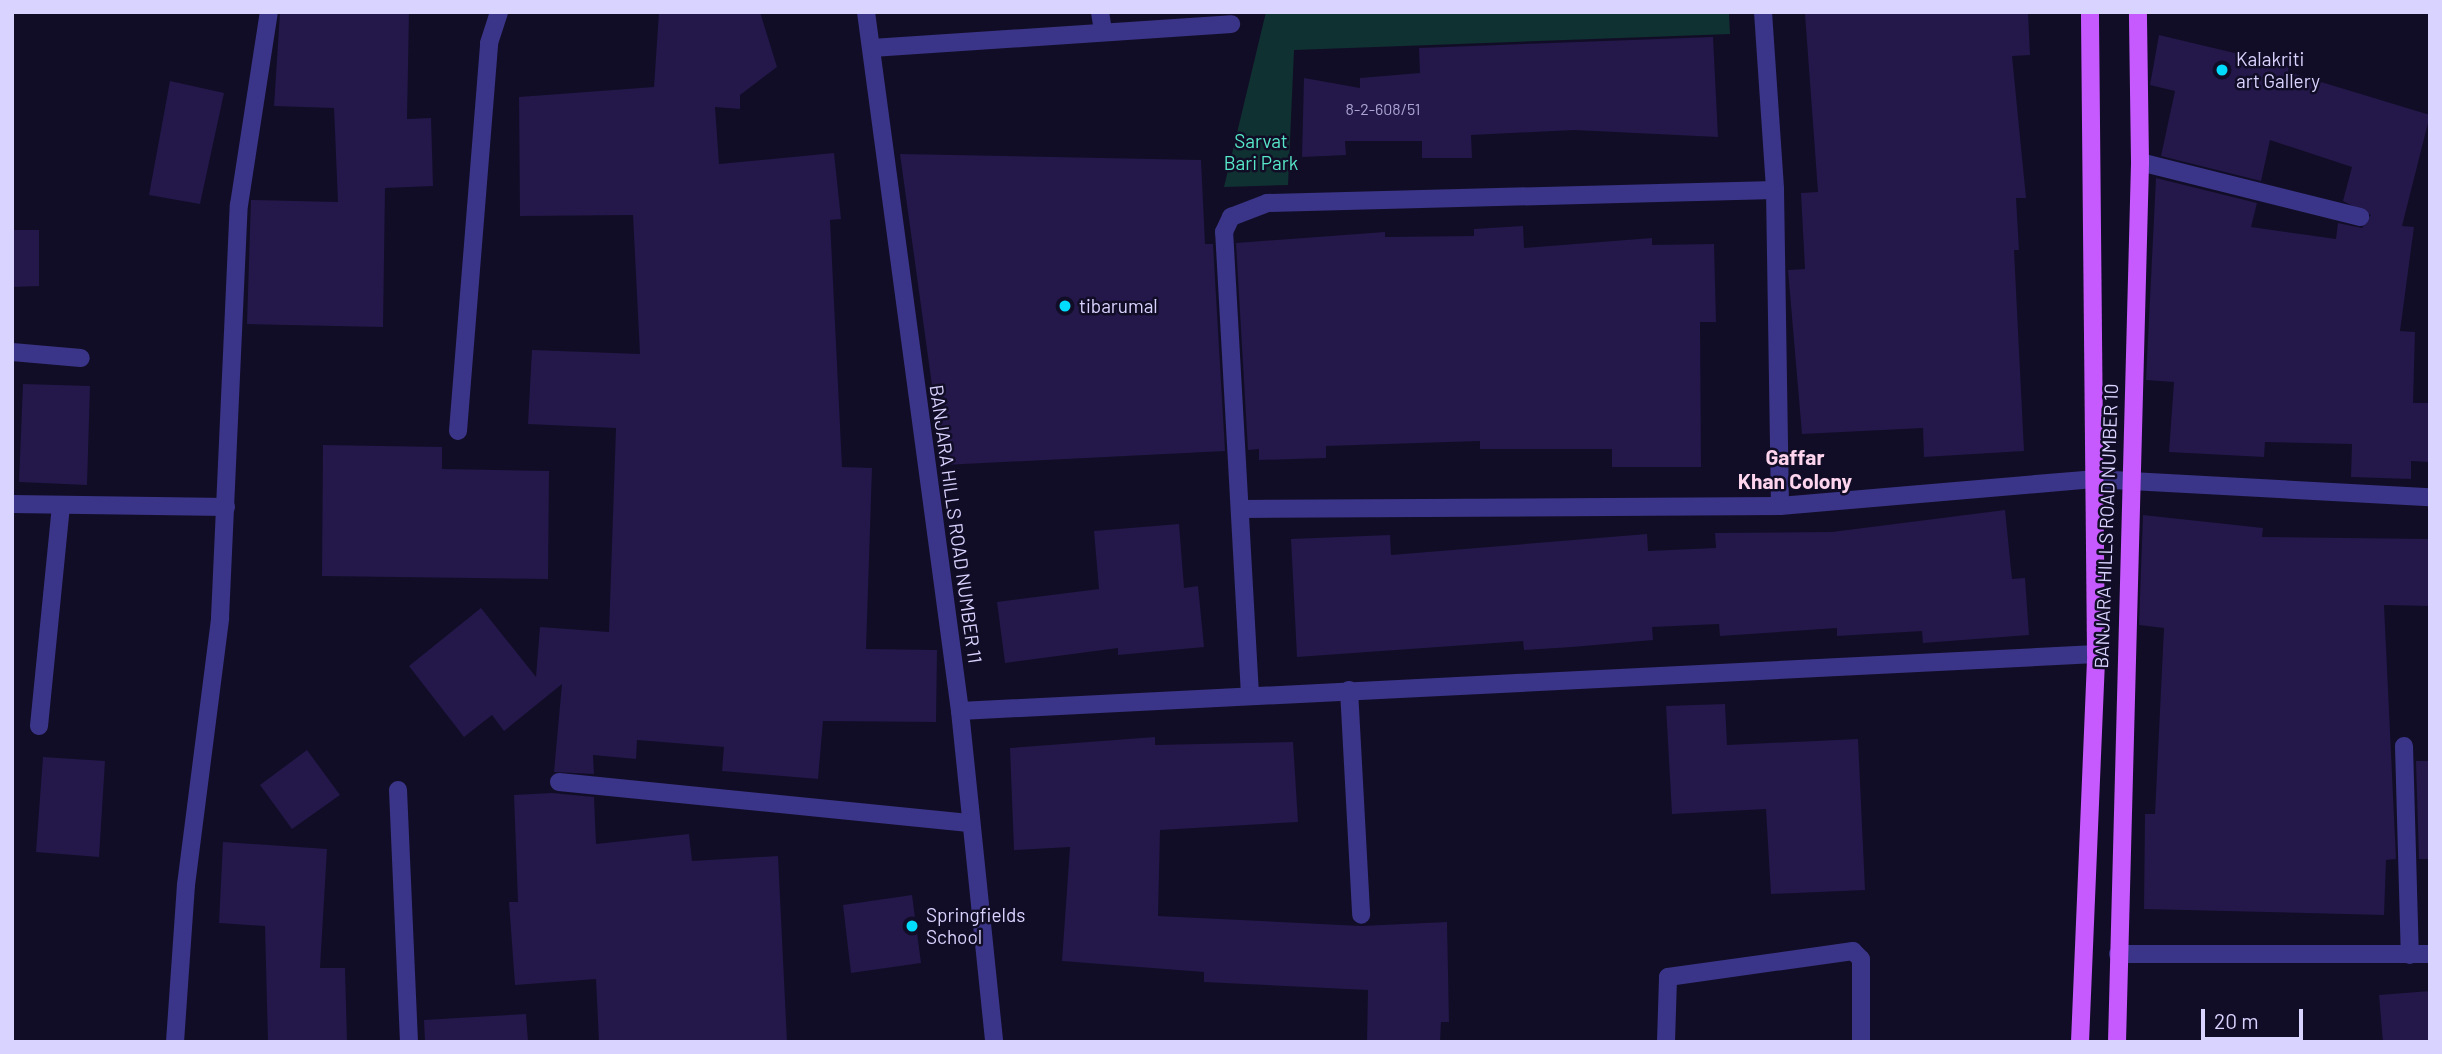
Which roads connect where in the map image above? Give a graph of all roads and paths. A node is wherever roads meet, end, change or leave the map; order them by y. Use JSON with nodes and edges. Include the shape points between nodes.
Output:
{"nodes":[{"id":1,"x":269,"y":12,"type":"edge"},
{"id":2,"x":499,"y":12,"type":"edge"},
{"id":3,"x":866,"y":12,"type":"edge"},
{"id":4,"x":1100,"y":12,"type":"edge"},
{"id":5,"x":1763,"y":12,"type":"edge"},
{"id":6,"x":2090,"y":12,"type":"edge"},
{"id":7,"x":2138,"y":12,"type":"edge"},
{"id":8,"x":1231,"y":24,"type":"dead end"},
{"id":9,"x":1103,"y":30,"type":"junction"},
{"id":10,"x":872,"y":48,"type":"junction"},
{"id":11,"x":2140,"y":162,"type":"junction"},
{"id":12,"x":1775,"y":190,"type":"junction"},
{"id":13,"x":2360,"y":217,"type":"dead end"},
{"id":14,"x":12,"y":352,"type":"edge"},
{"id":15,"x":80,"y":358,"type":"dead end"},
{"id":16,"x":458,"y":431,"type":"dead end"},
{"id":17,"x":2094,"y":479,"type":"junction"},
{"id":18,"x":2128,"y":480,"type":"junction"},
{"id":19,"x":2430,"y":497,"type":"edge"},
{"id":20,"x":12,"y":504,"type":"edge"},
{"id":21,"x":61,"y":505,"type":"junction"},
{"id":22,"x":1780,"y":506,"type":"junction"},
{"id":23,"x":226,"y":507,"type":"junction"},
{"id":24,"x":1242,"y":509,"type":"junction"},
{"id":25,"x":2096,"y":654,"type":"junction"},
{"id":26,"x":1349,"y":691,"type":"junction"},
{"id":27,"x":1250,"y":695,"type":"junction"},
{"id":28,"x":960,"y":711,"type":"junction"},
{"id":29,"x":39,"y":726,"type":"dead end"},
{"id":30,"x":2404,"y":747,"type":"dead end"},
{"id":31,"x":559,"y":782,"type":"dead end"},
{"id":32,"x":398,"y":790,"type":"dead end"},
{"id":33,"x":968,"y":823,"type":"junction"},
{"id":34,"x":1361,"y":915,"type":"dead end"},
{"id":35,"x":2118,"y":954,"type":"junction"},
{"id":36,"x":2410,"y":954,"type":"junction"},
{"id":37,"x":2430,"y":954,"type":"edge"},
{"id":38,"x":175,"y":1042,"type":"edge"},
{"id":39,"x":409,"y":1042,"type":"edge"},
{"id":40,"x":994,"y":1042,"type":"edge"},
{"id":41,"x":1666,"y":1042,"type":"edge"},
{"id":42,"x":1861,"y":1042,"type":"edge"},
{"id":43,"x":2080,"y":1042,"type":"edge"},
{"id":44,"x":2117,"y":1042,"type":"edge"}],
"edges":[{"from":1,"to":23,"type":"street","via":[[239,205]]},
{"from":2,"to":16,"type":"street","via":[[489,43]]},
{"from":3,"to":10,"type":"street","name":"BANJARA HILLS ROAD NUMBER 11"},
{"from":4,"to":9,"type":"street"},
{"from":5,"to":12,"type":"street"},
{"from":6,"to":17,"type":"main road","name":"BANJARA HILLS ROAD NUMBER 10"},
{"from":7,"to":11,"type":"main road","name":"BANJARA HILLS ROAD NUMBER 10"},
{"from":8,"to":9,"type":"street"},
{"from":9,"to":10,"type":"street"},
{"from":10,"to":28,"type":"street","name":"BANJARA HILLS ROAD NUMBER 11"},
{"from":11,"to":13,"type":"street"},
{"from":11,"to":18,"type":"main road","name":"BANJARA HILLS ROAD NUMBER 10"},
{"from":12,"to":22,"type":"street"},
{"from":12,"to":24,"type":"street","via":[[1248,206],[1224,232]]},
{"from":14,"to":15,"type":"street"},
{"from":17,"to":18,"type":"street"},
{"from":17,"to":22,"type":"street"},
{"from":17,"to":25,"type":"main road","name":"BANJARA HILLS ROAD NUMBER 10"},
{"from":18,"to":19,"type":"street"},
{"from":18,"to":35,"type":"main road","name":"BANJARA HILLS ROAD NUMBER 10"},
{"from":20,"to":21,"type":"street"},
{"from":21,"to":23,"type":"street"},
{"from":21,"to":29,"type":"street"},
{"from":22,"to":24,"type":"street"},
{"from":23,"to":38,"type":"street"},
{"from":24,"to":27,"type":"street"},
{"from":25,"to":26,"type":"street"},
{"from":25,"to":43,"type":"main road","name":"BANJARA HILLS ROAD NUMBER 10"},
{"from":26,"to":27,"type":"street"},
{"from":26,"to":34,"type":"street"},
{"from":27,"to":28,"type":"street"},
{"from":28,"to":33,"type":"street","name":"BANJARA HILLS ROAD NUMBER 11"},
{"from":30,"to":36,"type":"street"},
{"from":31,"to":33,"type":"street"},
{"from":32,"to":39,"type":"street"},
{"from":33,"to":40,"type":"street","name":"BANJARA HILLS ROAD NUMBER 11"},
{"from":35,"to":36,"type":"street"},
{"from":35,"to":44,"type":"main road","name":"BANJARA HILLS ROAD NUMBER 10"},
{"from":36,"to":37,"type":"street"},
{"from":41,"to":42,"type":"street","via":[[1668,977],[1853,951],[1861,959]]}]}
